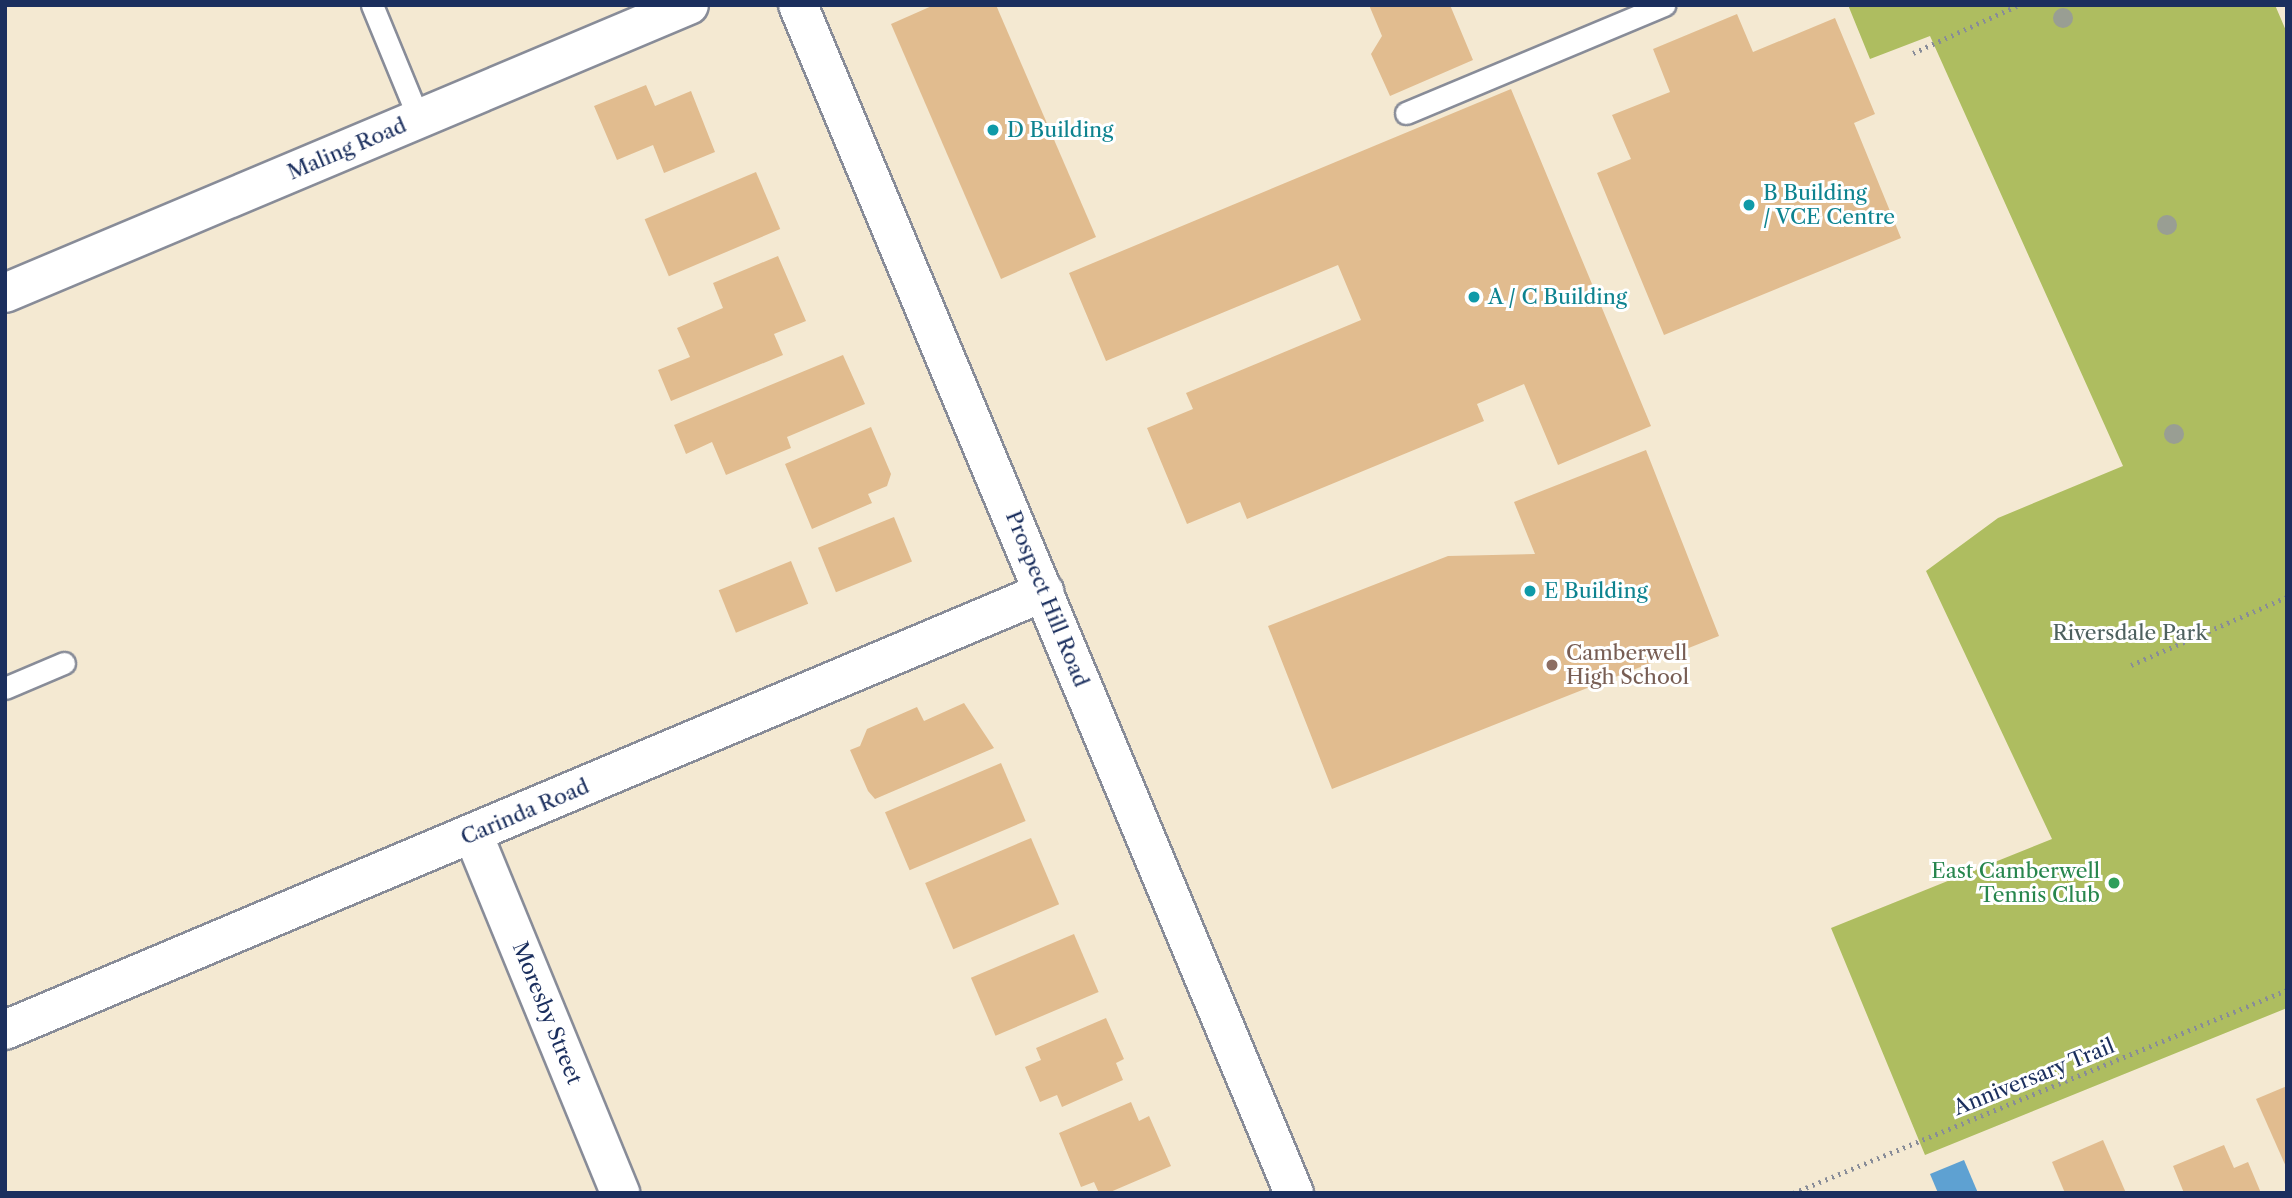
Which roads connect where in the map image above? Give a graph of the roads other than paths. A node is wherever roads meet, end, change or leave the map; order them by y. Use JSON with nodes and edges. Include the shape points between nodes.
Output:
{"nodes":[{"id":1,"x":372,"y":5,"type":"edge"},
{"id":2,"x":689,"y":5,"type":"edge"},
{"id":3,"x":799,"y":5,"type":"edge"},
{"id":4,"x":1664,"y":5,"type":"edge"},
{"id":5,"x":1406,"y":113,"type":"dead end"},
{"id":6,"x":419,"y":119,"type":"junction"},
{"id":7,"x":5,"y":293,"type":"edge"},
{"id":8,"x":1044,"y":592,"type":"junction"},
{"id":9,"x":64,"y":663,"type":"dead end"},
{"id":10,"x":5,"y":688,"type":"edge"},
{"id":11,"x":473,"y":834,"type":"junction"},
{"id":12,"x":5,"y":1030,"type":"edge"},
{"id":13,"x":620,"y":1193,"type":"edge"},
{"id":14,"x":1294,"y":1193,"type":"edge"}],
"edges":[{"from":1,"to":6,"type":"lane"},
{"from":2,"to":6,"type":"street","name":"Maling Road"},
{"from":3,"to":8,"type":"street","name":"Prospect Hill Road"},
{"from":4,"to":5,"type":"lane"},
{"from":6,"to":7,"type":"street","name":"Maling Road"},
{"from":8,"to":11,"type":"street","name":"Carinda Road"},
{"from":8,"to":14,"type":"street","name":"Prospect Hill Road"},
{"from":9,"to":10,"type":"lane"},
{"from":11,"to":12,"type":"street","name":"Carinda Road"},
{"from":11,"to":13,"type":"street","name":"Moresby Street"}]}
